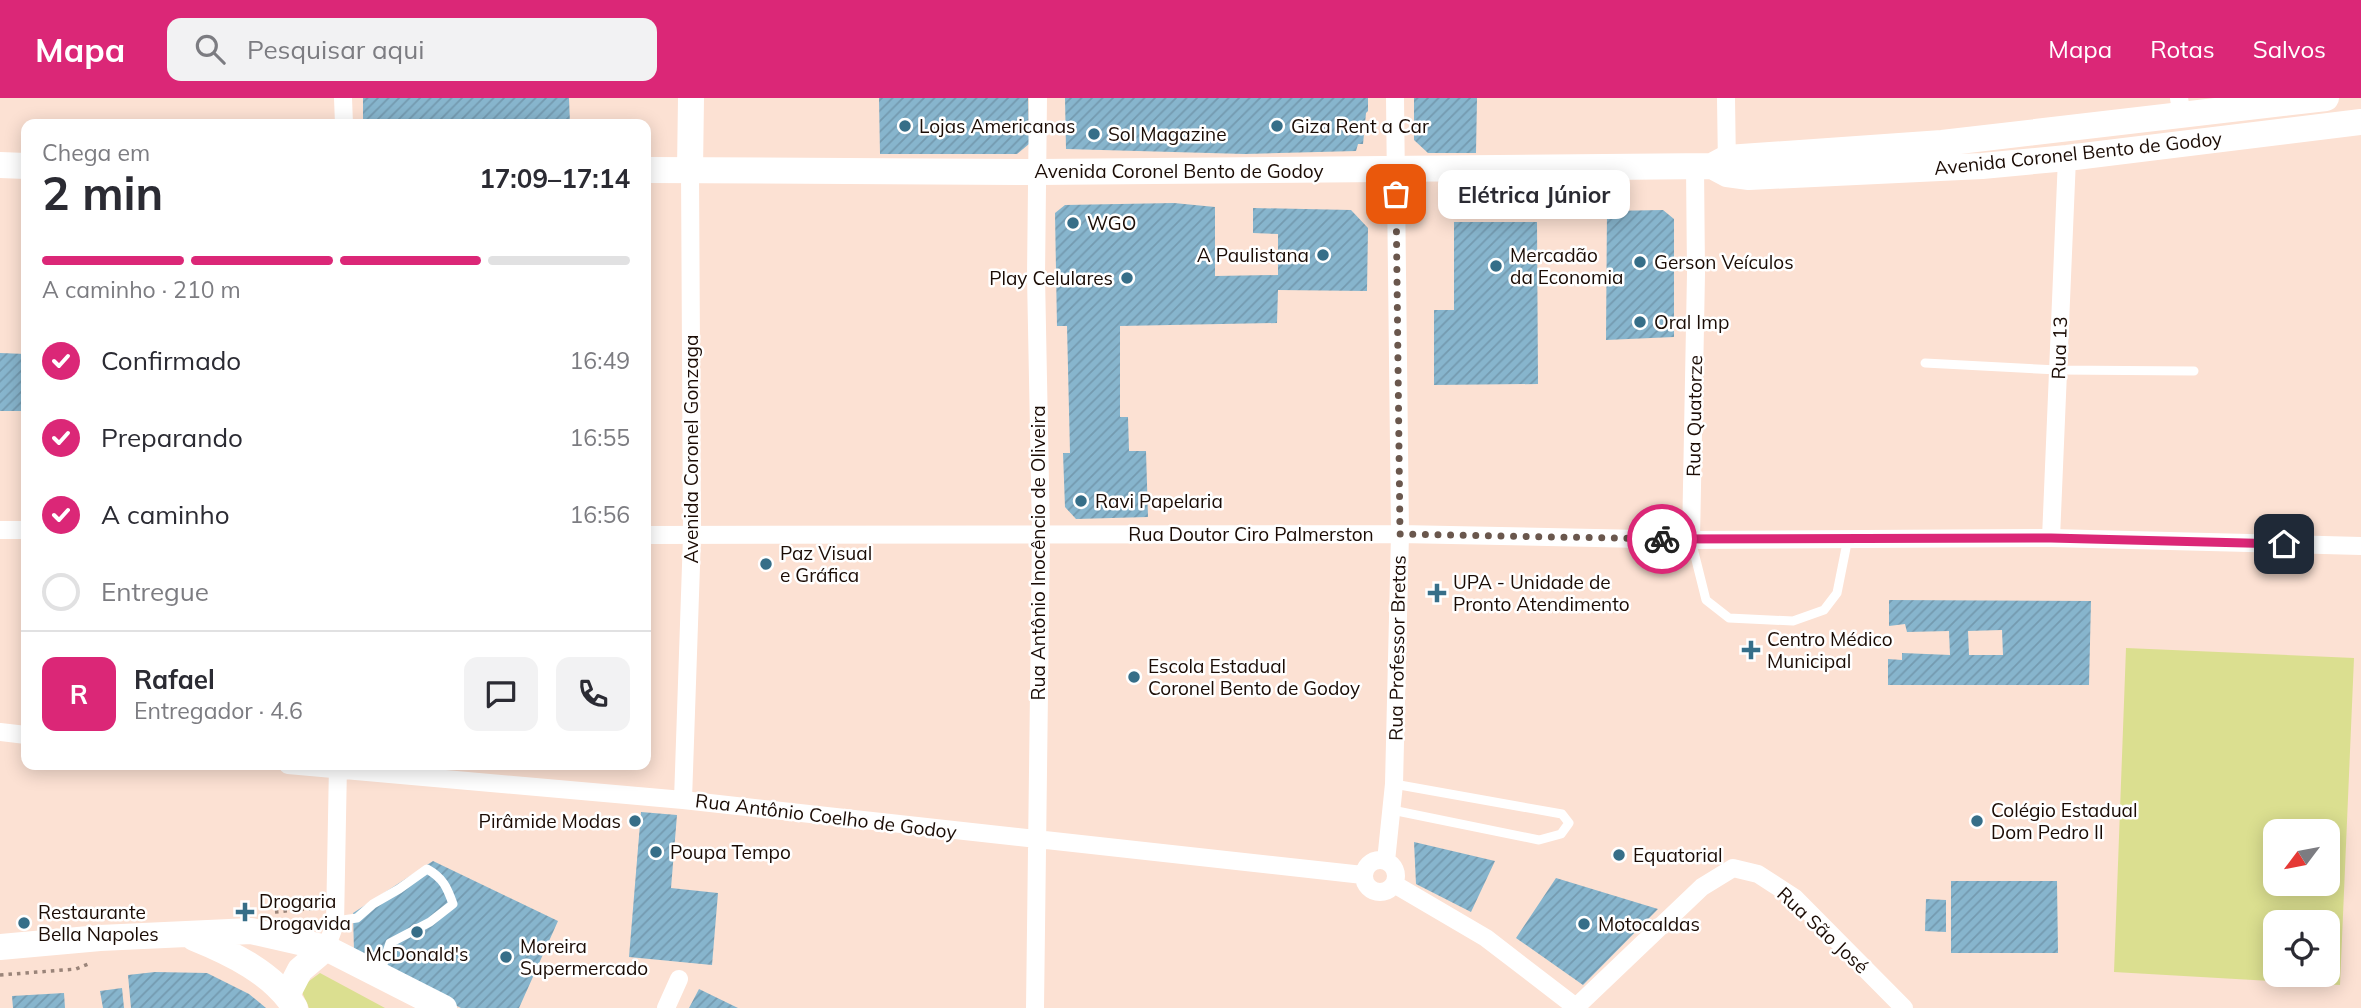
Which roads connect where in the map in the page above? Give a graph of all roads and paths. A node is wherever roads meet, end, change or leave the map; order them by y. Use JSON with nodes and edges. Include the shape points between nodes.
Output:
{"nodes":[{"id":1,"x":343,"y":98,"type":"edge"},
{"id":2,"x":691,"y":98,"type":"edge"},
{"id":3,"x":1038,"y":98,"type":"edge"},
{"id":4,"x":1395,"y":98,"type":"edge"},
{"id":5,"x":1726,"y":98,"type":"edge"},
{"id":6,"x":2326,"y":98,"type":"edge"},
{"id":7,"x":2180,"y":107,"type":"edge"},
{"id":8,"x":344,"y":119,"type":"edge"},
{"id":9,"x":2361,"y":122,"type":"edge"},
{"id":10,"x":2067,"y":158,"type":"junction"},
{"id":11,"x":0,"y":165,"type":"edge"},
{"id":12,"x":21,"y":166,"type":"edge"},
{"id":13,"x":1715,"y":166,"type":"junction"},
{"id":14,"x":651,"y":170,"type":"edge"},
{"id":15,"x":690,"y":170,"type":"junction"},
{"id":16,"x":1396,"y":170,"type":"junction"},
{"id":17,"x":1038,"y":172,"type":"junction"},
{"id":18,"x":1924,"y":363,"type":"dead end"},
{"id":19,"x":2058,"y":370,"type":"junction"},
{"id":20,"x":2194,"y":371,"type":"dead end"},
{"id":21,"x":0,"y":530,"type":"edge"},
{"id":22,"x":21,"y":530,"type":"edge"},
{"id":23,"x":651,"y":534,"type":"edge"},
{"id":24,"x":1041,"y":534,"type":"junction"},
{"id":25,"x":1400,"y":534,"type":"junction"},
{"id":26,"x":692,"y":536,"type":"junction"},
{"id":27,"x":1848,"y":538,"type":"junction"},
{"id":28,"x":2051,"y":538,"type":"junction"},
{"id":29,"x":1691,"y":540,"type":"junction"},
{"id":30,"x":2361,"y":546,"type":"edge"},
{"id":31,"x":0,"y":732,"type":"edge"},
{"id":32,"x":21,"y":734,"type":"edge"},
{"id":33,"x":338,"y":770,"type":"edge"},
{"id":34,"x":360,"y":770,"type":"edge"},
{"id":35,"x":1394,"y":784,"type":"junction"},
{"id":36,"x":683,"y":800,"type":"junction"},
{"id":37,"x":1392,"y":810,"type":"junction"},
{"id":38,"x":1035,"y":840,"type":"junction"},
{"id":39,"x":1385,"y":861,"type":"junction"},
{"id":40,"x":1363,"y":874,"type":"junction"},
{"id":41,"x":1394,"y":884,"type":"junction"},
{"id":42,"x":335,"y":921,"type":"junction"},
{"id":43,"x":186,"y":934,"type":"junction"},
{"id":44,"x":0,"y":947,"type":"edge"},
{"id":45,"x":326,"y":948,"type":"junction"},
{"id":46,"x":101,"y":959,"type":"dead end"},
{"id":47,"x":0,"y":975,"type":"edge"},
{"id":48,"x":379,"y":975,"type":"junction"},
{"id":49,"x":679,"y":979,"type":"dead end"},
{"id":50,"x":416,"y":1001,"type":"edge"},
{"id":51,"x":291,"y":1002,"type":"edge"},
{"id":52,"x":444,"y":1008,"type":"edge"},
{"id":53,"x":666,"y":1008,"type":"edge"},
{"id":54,"x":1035,"y":1008,"type":"edge"},
{"id":55,"x":1576,"y":1008,"type":"edge"},
{"id":56,"x":1904,"y":1008,"type":"edge"}],
"edges":[{"from":1,"to":8,"type":"street"},
{"from":2,"to":15,"type":"main road","name":"Avenida Coronel Gonzaga"},
{"from":3,"to":17,"type":"street","name":"Rua Antônio Inocêncio de Oliveira"},
{"from":4,"to":16,"type":"street","name":"Rua Professor Bretas"},
{"from":5,"to":13,"type":"street","name":"Rua Quatorze"},
{"from":6,"to":7,"type":"main road","name":"Avenida Coronel Bento de Godoy"},
{"from":7,"to":13,"type":"main road","name":"Avenida Coronel Bento de Godoy","via":[[1942,143]]},
{"from":9,"to":10,"type":"main road","name":"Avenida Coronel Bento de Godoy"},
{"from":10,"to":13,"type":"main road","name":"Avenida Coronel Bento de Godoy","via":[[1749,177]]},
{"from":10,"to":19,"type":"street","name":"Rua 13"},
{"from":11,"to":12,"type":"main road"},
{"from":13,"to":16,"type":"main road","name":"Avenida Coronel Bento de Godoy"},
{"from":13,"to":29,"type":"street","name":"Rua Quatorze","via":[[1696,273]]},
{"from":14,"to":15,"type":"main road","name":"Avenida Coronel Bento de Godoy"},
{"from":15,"to":17,"type":"main road","name":"Avenida Coronel Bento de Godoy"},
{"from":15,"to":26,"type":"street","name":"Avenida Coronel Gonzaga"},
{"from":16,"to":17,"type":"main road","name":"Avenida Coronel Bento de Godoy"},
{"from":16,"to":25,"type":"street","name":"Rua Professor Bretas"},
{"from":17,"to":24,"type":"street","name":"Rua Antônio Inocêncio de Oliveira"},
{"from":18,"to":19,"type":"lane"},
{"from":19,"to":20,"type":"lane"},
{"from":19,"to":28,"type":"street","name":"Rua 13"},
{"from":21,"to":22,"type":"street"},
{"from":23,"to":26,"type":"street","name":"Rua Doutor Ciro Palmerston"},
{"from":24,"to":25,"type":"street","name":"Rua Doutor Ciro Palmerston"},
{"from":24,"to":26,"type":"street","name":"Rua Doutor Ciro Palmerston"},
{"from":24,"to":38,"type":"street","name":"Rua Antônio Inocêncio de Oliveira"},
{"from":25,"to":29,"type":"street","name":"Rua Doutor Ciro Palmerston"},
{"from":25,"to":35,"type":"street","name":"Rua Professor Bretas"},
{"from":26,"to":36,"type":"street","name":"Avenida Coronel Gonzaga"},
{"from":27,"to":28,"type":"street","name":"Rua Doutor Ciro Palmerston"},
{"from":27,"to":29,"type":"street","name":"Rua Doutor Ciro Palmerston"},
{"from":27,"to":29,"type":"lane","via":[[1837,593],[1824,610],[1793,621],[1729,618],[1706,600]]},
{"from":28,"to":30,"type":"street","name":"Rua Doutor Ciro Palmerston"},
{"from":31,"to":32,"type":"street"},
{"from":33,"to":42,"type":"street"},
{"from":34,"to":36,"type":"street","name":"Rua Antônio Coelho de Godoy"},
{"from":35,"to":37,"type":"street","name":"Rua Professor Bretas"},
{"from":35,"to":37,"type":"lane","via":[[1562,814],[1569,824],[1562,834],[1539,841]]},
{"from":36,"to":38,"type":"street","name":"Rua Antônio Coelho de Godoy"},
{"from":37,"to":39,"type":"street","name":"Rua Professor Bretas"},
{"from":38,"to":40,"type":"street","name":"Rua Antônio Coelho de Godoy"},
{"from":38,"to":54,"type":"street","name":"Rua Antônio Inocêncio de Oliveira"},
{"from":39,"to":40,"type":"street","via":[[1370,862]]},
{"from":39,"to":41,"type":"street","via":[[1395,869]]},
{"from":40,"to":41,"type":"street","name":"Rua Antônio Coelho de Godoy","via":[[1375,891]]},
{"from":41,"to":55,"type":"street","name":"Rua Antônio Coelho de Godoy","via":[[1486,938]]},
{"from":42,"to":45,"type":"street"},
{"from":42,"to":48,"type":"lane","via":[[357,918],[427,869],[440,876],[453,904],[390,943]]},
{"from":43,"to":44,"type":"main road"},
{"from":43,"to":45,"type":"main road","via":[[251,931]]},
{"from":43,"to":51,"type":"main road","via":[[243,960]]},
{"from":45,"to":48,"type":"main road"},
{"from":45,"to":51,"type":"main road","via":[[300,970]]},
{"from":46,"to":47,"type":"path","via":[[76,969]]},
{"from":48,"to":50,"type":"main road"},
{"from":49,"to":53,"type":"street"},
{"from":50,"to":52,"type":"main road"},
{"from":55,"to":56,"type":"street","name":"Rua São José","via":[[1702,887],[1733,868],[1758,874],[1795,898]]}]}
